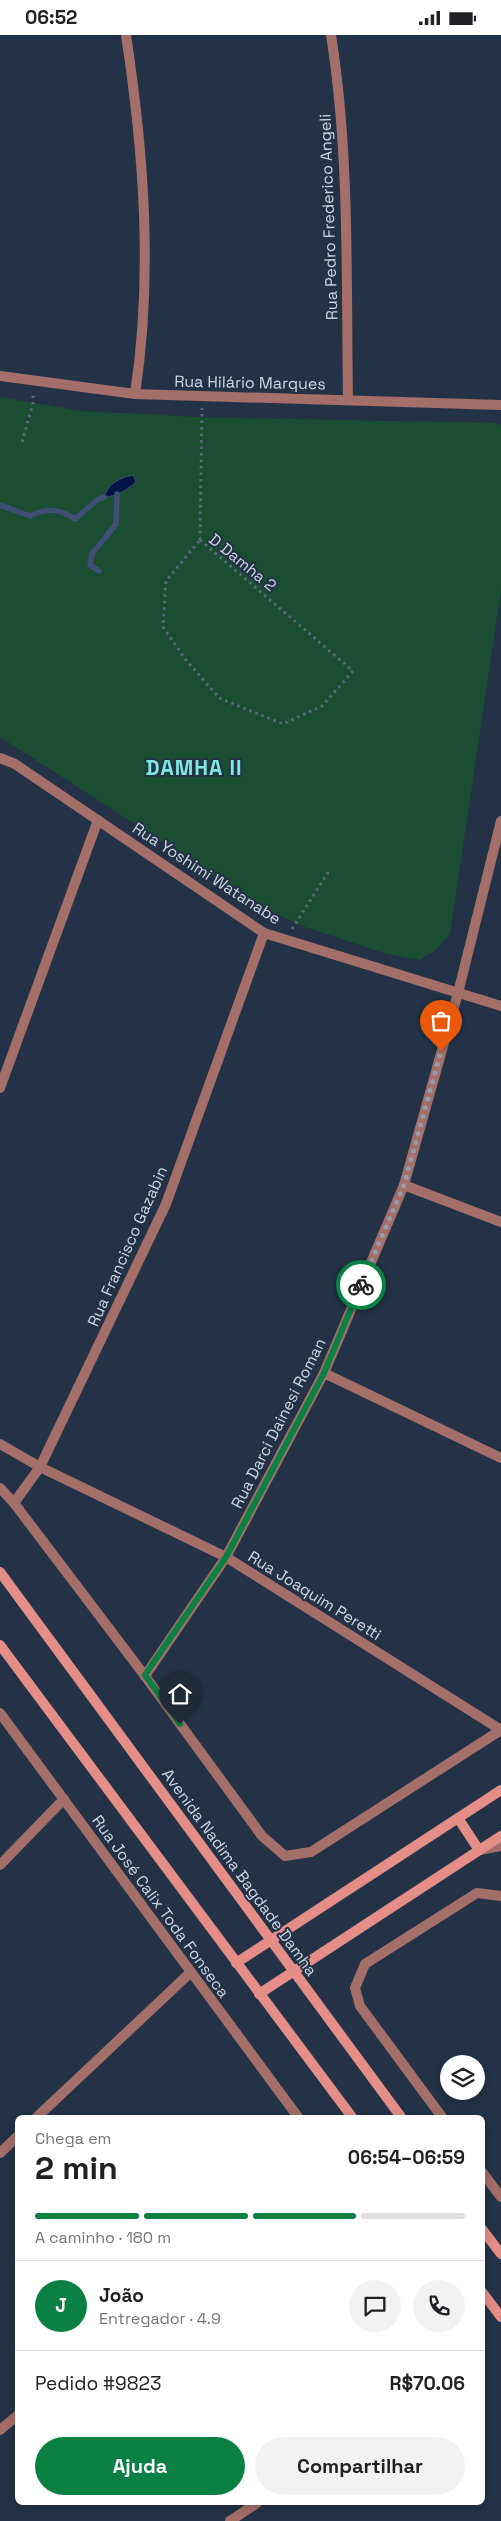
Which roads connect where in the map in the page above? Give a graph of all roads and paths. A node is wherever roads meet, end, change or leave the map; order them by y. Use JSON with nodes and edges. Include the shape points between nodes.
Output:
{"nodes":[{"id":1,"x":126,"y":35,"type":"edge"},
{"id":2,"x":331,"y":35,"type":"edge"},
{"id":3,"x":0,"y":376,"type":"edge"},
{"id":4,"x":135,"y":394,"type":"junction"},
{"id":5,"x":203,"y":396,"type":"junction"},
{"id":6,"x":348,"y":399,"type":"junction"},
{"id":7,"x":34,"y":403,"type":"dead end"},
{"id":8,"x":501,"y":405,"type":"edge"},
{"id":9,"x":22,"y":442,"type":"dead end"},
{"id":10,"x":200,"y":540,"type":"junction"},
{"id":11,"x":0,"y":758,"type":"edge"},
{"id":12,"x":98,"y":820,"type":"junction"},
{"id":13,"x":501,"y":821,"type":"edge"},
{"id":14,"x":329,"y":871,"type":"dead end"},
{"id":15,"x":264,"y":933,"type":"junction"},
{"id":16,"x":285,"y":940,"type":"junction"},
{"id":17,"x":458,"y":993,"type":"junction"},
{"id":18,"x":501,"y":1005,"type":"edge"},
{"id":19,"x":0,"y":1088,"type":"edge"},
{"id":20,"x":404,"y":1185,"type":"junction"},
{"id":21,"x":501,"y":1222,"type":"edge"},
{"id":22,"x":324,"y":1373,"type":"junction"},
{"id":23,"x":0,"y":1444,"type":"edge"},
{"id":24,"x":501,"y":1458,"type":"edge"},
{"id":25,"x":40,"y":1467,"type":"junction"},
{"id":26,"x":0,"y":1489,"type":"edge"},
{"id":27,"x":14,"y":1503,"type":"junction"},
{"id":28,"x":226,"y":1557,"type":"junction"},
{"id":29,"x":0,"y":1572,"type":"edge"},
{"id":30,"x":0,"y":1645,"type":"edge"},
{"id":31,"x":145,"y":1675,"type":"junction"},
{"id":32,"x":0,"y":1713,"type":"edge"},
{"id":33,"x":501,"y":1730,"type":"edge"},
{"id":34,"x":501,"y":1790,"type":"edge"},
{"id":35,"x":64,"y":1799,"type":"junction"},
{"id":36,"x":458,"y":1818,"type":"junction"},
{"id":37,"x":501,"y":1836,"type":"edge"},
{"id":38,"x":501,"y":1846,"type":"edge"},
{"id":39,"x":479,"y":1850,"type":"junction"},
{"id":40,"x":0,"y":1865,"type":"edge"},
{"id":41,"x":501,"y":1897,"type":"edge"},
{"id":42,"x":272,"y":1940,"type":"junction"},
{"id":43,"x":236,"y":1963,"type":"junction"},
{"id":44,"x":294,"y":1971,"type":"junction"},
{"id":45,"x":191,"y":1972,"type":"junction"},
{"id":46,"x":259,"y":1994,"type":"junction"},
{"id":47,"x":39,"y":2115,"type":"edge"},
{"id":48,"x":297,"y":2115,"type":"edge"},
{"id":49,"x":350,"y":2115,"type":"edge"},
{"id":50,"x":400,"y":2115,"type":"edge"},
{"id":51,"x":441,"y":2115,"type":"edge"},
{"id":52,"x":15,"y":2139,"type":"edge"},
{"id":53,"x":0,"y":2153,"type":"edge"},
{"id":54,"x":485,"y":2176,"type":"edge"},
{"id":55,"x":501,"y":2197,"type":"edge"},
{"id":56,"x":485,"y":2233,"type":"edge"},
{"id":57,"x":501,"y":2254,"type":"edge"},
{"id":58,"x":485,"y":2296,"type":"edge"},
{"id":59,"x":501,"y":2317,"type":"edge"},
{"id":60,"x":15,"y":2418,"type":"edge"},
{"id":61,"x":0,"y":2430,"type":"edge"},
{"id":62,"x":253,"y":2505,"type":"edge"},
{"id":63,"x":230,"y":2521,"type":"edge"}],
"edges":[{"from":1,"to":4,"type":"street","via":[[138,112],[145,209],[143,342]]},
{"from":2,"to":6,"type":"street","name":"Rua Pedro Frederico Angeli","via":[[338,83],[344,190]]},
{"from":3,"to":4,"type":"street","name":"Rua Hilário Marques"},
{"from":4,"to":5,"type":"street","name":"Rua Hilário Marques"},
{"from":5,"to":6,"type":"street","name":"Rua Hilário Marques"},
{"from":5,"to":10,"type":"path"},
{"from":6,"to":8,"type":"street","name":"Rua Hilário Marques"},
{"from":7,"to":9,"type":"path"},
{"from":10,"to":10,"type":"path","name":"D Damha 2","via":[[166,581],[163,627],[186,660],[218,698],[283,724],[322,706],[354,671]]},
{"from":11,"to":12,"type":"street","name":"Rua Yoshimi Watanabe"},
{"from":12,"to":15,"type":"street","name":"Rua Yoshimi Watanabe"},
{"from":12,"to":19,"type":"street"},
{"from":13,"to":17,"type":"street","name":"Rua Darci Dainesi Roman"},
{"from":14,"to":16,"type":"path"},
{"from":15,"to":16,"type":"street","name":"Rua Yoshimi Watanabe"},
{"from":15,"to":25,"type":"street","name":"Rua Francisco Gazabin","via":[[166,1204]]},
{"from":16,"to":17,"type":"street","name":"Rua Yoshimi Watanabe"},
{"from":17,"to":18,"type":"street","name":"Rua Yoshimi Watanabe"},
{"from":17,"to":20,"type":"street","name":"Rua Darci Dainesi Roman"},
{"from":20,"to":21,"type":"street"},
{"from":20,"to":22,"type":"street","name":"Rua Darci Dainesi Roman"},
{"from":22,"to":24,"type":"street"},
{"from":22,"to":28,"type":"street","name":"Rua Darci Dainesi Roman"},
{"from":23,"to":25,"type":"street","name":"Rua Joaquim Peretti"},
{"from":25,"to":27,"type":"street","name":"Rua Francisco Gazabin"},
{"from":25,"to":28,"type":"street","name":"Rua Joaquim Peretti"},
{"from":26,"to":27,"type":"street"},
{"from":27,"to":31,"type":"street"},
{"from":28,"to":31,"type":"street","name":"Rua Darci Dainesi Roman"},
{"from":28,"to":33,"type":"street","name":"Rua Joaquim Peretti"},
{"from":29,"to":42,"type":"street","name":"Avenida Nadima Bagdade Damha"},
{"from":30,"to":43,"type":"street"},
{"from":31,"to":33,"type":"street","via":[[262,1836],[285,1856],[311,1852]]},
{"from":32,"to":35,"type":"street","name":"Rua José Calix Toda Fonseca"},
{"from":34,"to":36,"type":"street"},
{"from":35,"to":40,"type":"street"},
{"from":35,"to":45,"type":"street","name":"Rua José Calix Toda Fonseca"},
{"from":36,"to":39,"type":"street"},
{"from":36,"to":42,"type":"street"},
{"from":37,"to":39,"type":"street"},
{"from":38,"to":39,"type":"street"},
{"from":39,"to":44,"type":"street"},
{"from":41,"to":51,"type":"street","via":[[477,1893],[365,1964],[354,1988],[360,2007]]},
{"from":42,"to":43,"type":"street"},
{"from":42,"to":44,"type":"street","name":"Avenida Nadima Bagdade Damha"},
{"from":43,"to":46,"type":"street"},
{"from":44,"to":46,"type":"street"},
{"from":44,"to":50,"type":"street","name":"Avenida Nadima Bagdade Damha"},
{"from":45,"to":47,"type":"street"},
{"from":45,"to":48,"type":"street","name":"Rua José Calix Toda Fonseca"},
{"from":46,"to":49,"type":"street"},
{"from":52,"to":53,"type":"street"},
{"from":54,"to":55,"type":"street"},
{"from":56,"to":57,"type":"street"},
{"from":58,"to":59,"type":"street"},
{"from":60,"to":61,"type":"street"},
{"from":62,"to":63,"type":"street"}]}
